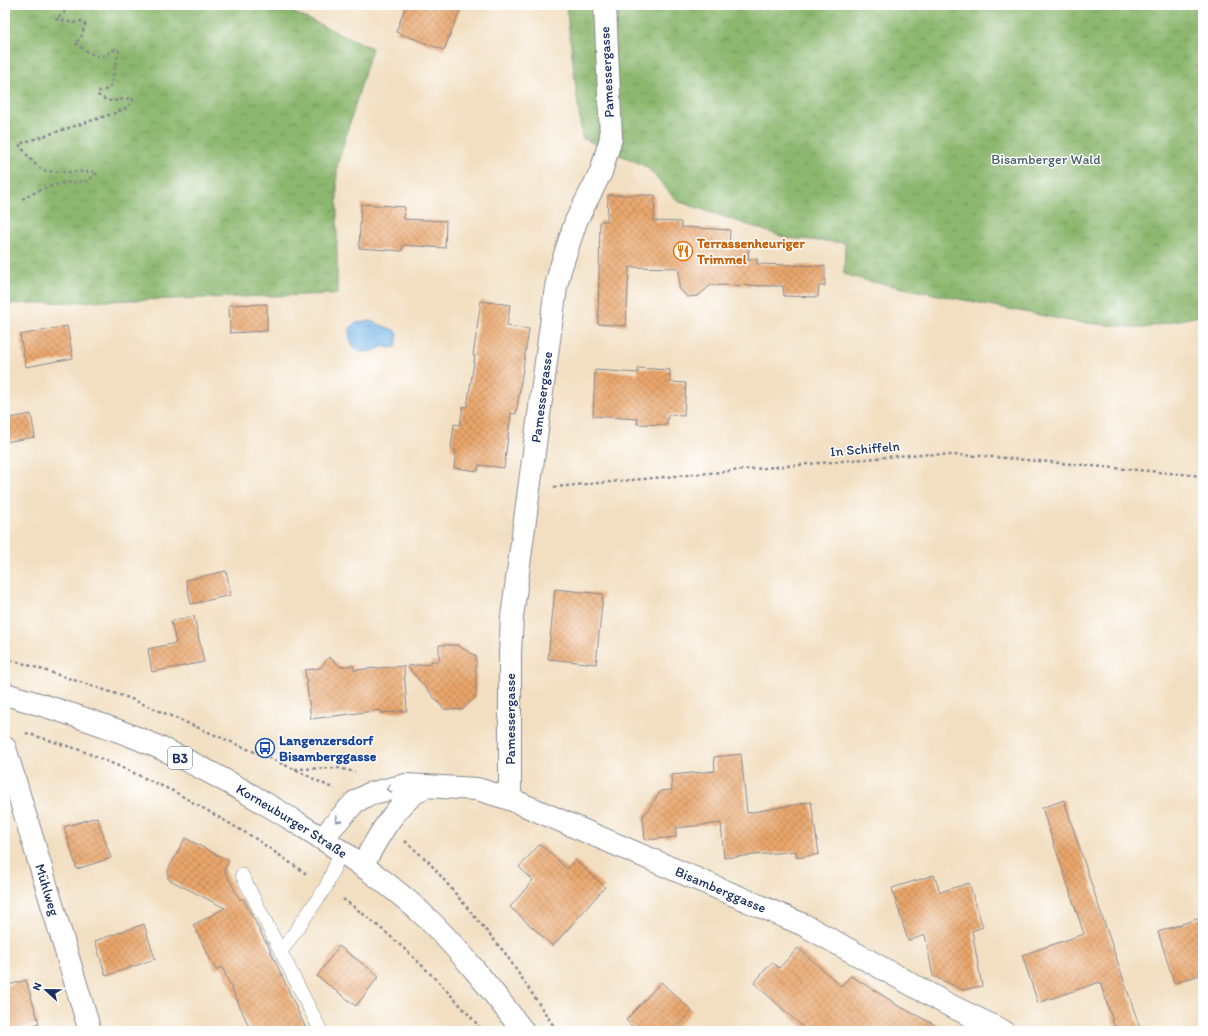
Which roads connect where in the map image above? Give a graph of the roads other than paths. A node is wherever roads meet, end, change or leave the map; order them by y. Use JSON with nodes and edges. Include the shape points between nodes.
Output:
{"nodes":[{"id":1,"x":604,"y":5,"type":"edge"},
{"id":2,"x":5,"y":694,"type":"edge"},
{"id":3,"x":5,"y":748,"type":"edge"},
{"id":4,"x":425,"y":786,"type":"junction"},
{"id":5,"x":510,"y":799,"type":"junction"},
{"id":6,"x":323,"y":839,"type":"junction"},
{"id":7,"x":341,"y":851,"type":"junction"},
{"id":8,"x":362,"y":866,"type":"junction"},
{"id":9,"x":242,"y":875,"type":"dead end"},
{"id":10,"x":281,"y":952,"type":"junction"},
{"id":11,"x":90,"y":1031,"type":"edge"},
{"id":12,"x":321,"y":1031,"type":"edge"},
{"id":13,"x":523,"y":1031,"type":"edge"},
{"id":14,"x":1003,"y":1031,"type":"edge"}],
"edges":[{"from":1,"to":5,"type":"street","name":"Pamessergasse","via":[[611,138],[601,172],[576,221],[556,287],[512,617]]},
{"from":2,"to":6,"type":"street","name":"Korneuburger Straße","number":"B3","via":[[97,723],[178,757],[275,809]]},
{"from":3,"to":11,"type":"street","name":"Mühlweg"},
{"from":4,"to":5,"type":"street","name":"Bisamberggasse","via":[[476,789]]},
{"from":4,"to":6,"type":"street","name":"Bisamberggasse","one_way":true,"via":[[406,785],[369,794],[355,802]]},
{"from":4,"to":8,"type":"street","via":[[404,802],[387,824]]},
{"from":5,"to":14,"type":"street","name":"Bisamberggasse","via":[[804,925],[947,1004]]},
{"from":6,"to":7,"type":"street","name":"Korneuburger Straße","number":"B3"},
{"from":7,"to":8,"type":"street","name":"Korneuburger Straße","number":"B3"},
{"from":7,"to":10,"type":"lane","via":[[326,887]]},
{"from":8,"to":13,"type":"street","name":"Korneuburger Straße","number":"B3","via":[[400,894],[460,952]]},
{"from":9,"to":10,"type":"lane"},
{"from":10,"to":12,"type":"lane"}]}
